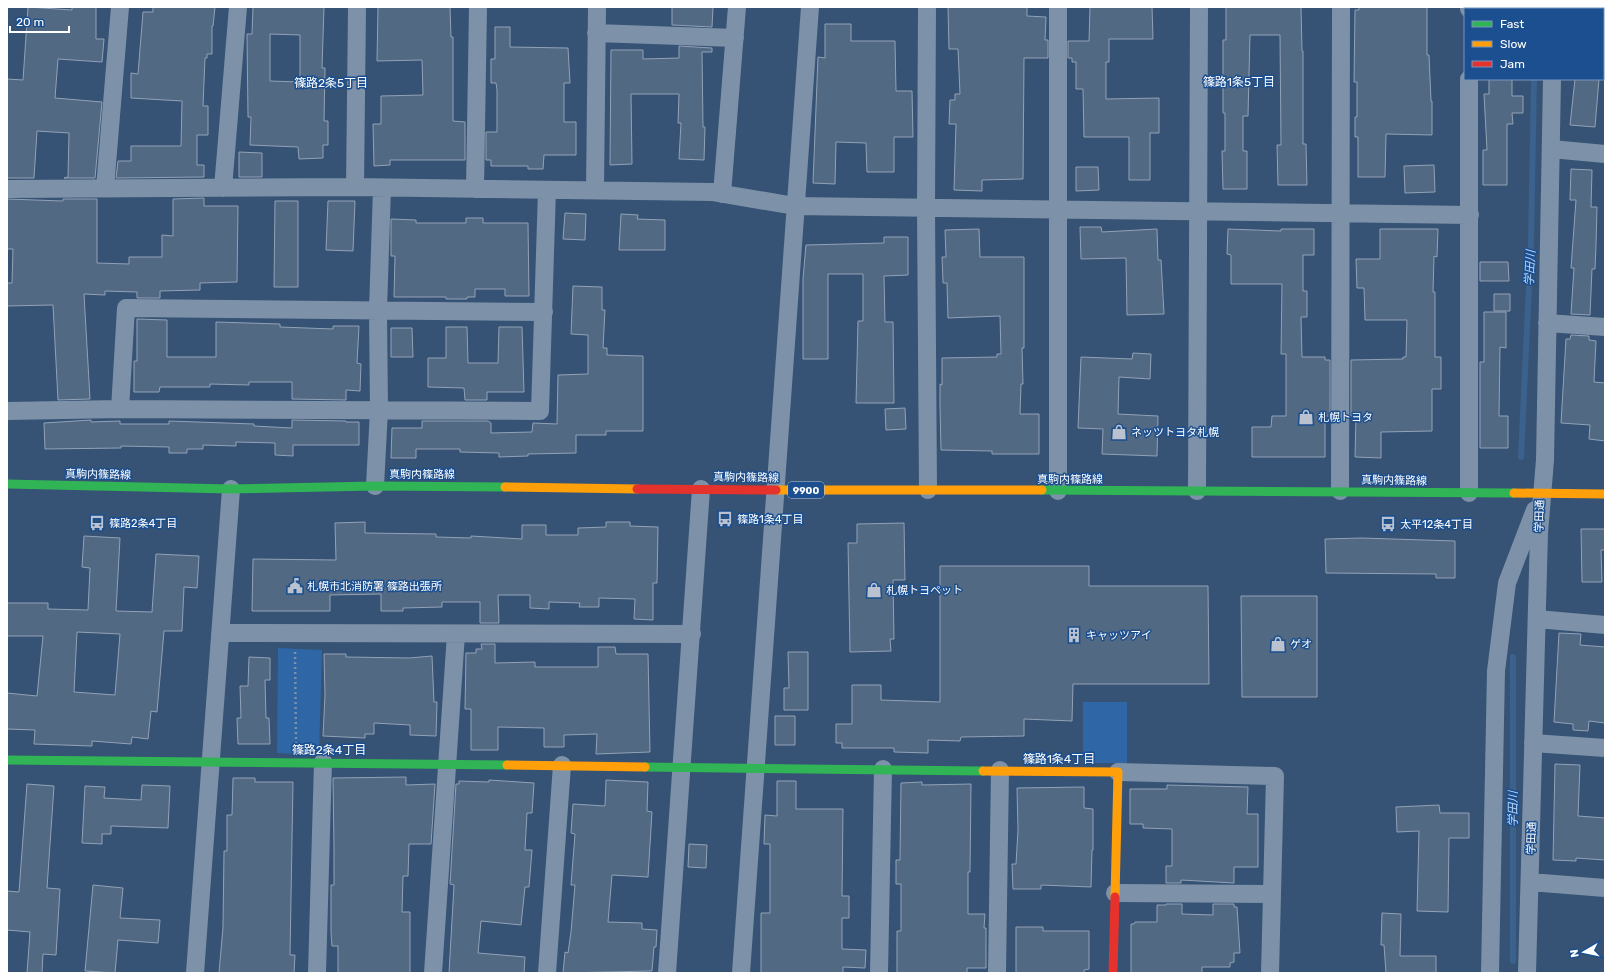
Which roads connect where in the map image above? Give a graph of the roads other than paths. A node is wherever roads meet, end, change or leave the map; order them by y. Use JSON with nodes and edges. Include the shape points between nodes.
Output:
{"nodes":[{"id":1,"x":120,"y":7,"type":"edge"},
{"id":2,"x":238,"y":7,"type":"edge"},
{"id":3,"x":356,"y":7,"type":"edge"},
{"id":4,"x":478,"y":7,"type":"edge"},
{"id":5,"x":597,"y":7,"type":"edge"},
{"id":6,"x":737,"y":7,"type":"edge"},
{"id":7,"x":810,"y":7,"type":"edge"},
{"id":8,"x":927,"y":7,"type":"edge"},
{"id":9,"x":1058,"y":7,"type":"edge"},
{"id":10,"x":1199,"y":7,"type":"edge"},
{"id":11,"x":1341,"y":7,"type":"edge"},
{"id":12,"x":1565,"y":7,"type":"edge"},
{"id":13,"x":1579,"y":8,"type":"edge"},
{"id":14,"x":596,"y":33,"type":"junction"},
{"id":15,"x":734,"y":38,"type":"junction"},
{"id":16,"x":1470,"y":80,"type":"edge"},
{"id":17,"x":1552,"y":80,"type":"edge"},
{"id":18,"x":1551,"y":149,"type":"junction"},
{"id":19,"x":1605,"y":154,"type":"edge"},
{"id":20,"x":105,"y":188,"type":"junction"},
{"id":21,"x":223,"y":188,"type":"junction"},
{"id":22,"x":355,"y":188,"type":"junction"},
{"id":23,"x":382,"y":188,"type":"junction"},
{"id":24,"x":7,"y":189,"type":"edge"},
{"id":25,"x":476,"y":189,"type":"junction"},
{"id":26,"x":547,"y":190,"type":"junction"},
{"id":27,"x":595,"y":190,"type":"junction"},
{"id":28,"x":722,"y":194,"type":"junction"},
{"id":29,"x":795,"y":206,"type":"junction"},
{"id":30,"x":926,"y":208,"type":"junction"},
{"id":31,"x":1057,"y":210,"type":"junction"},
{"id":32,"x":1198,"y":212,"type":"junction"},
{"id":33,"x":1340,"y":214,"type":"junction"},
{"id":34,"x":1470,"y":215,"type":"junction"},
{"id":35,"x":378,"y":310,"type":"junction"},
{"id":36,"x":544,"y":312,"type":"junction"},
{"id":37,"x":1547,"y":323,"type":"junction"},
{"id":38,"x":1605,"y":327,"type":"edge"},
{"id":39,"x":120,"y":409,"type":"junction"},
{"id":40,"x":379,"y":410,"type":"junction"},
{"id":41,"x":7,"y":411,"type":"edge"},
{"id":42,"x":7,"y":484,"type":"edge"},
{"id":43,"x":375,"y":486,"type":"junction"},
{"id":44,"x":701,"y":488,"type":"junction"},
{"id":45,"x":231,"y":489,"type":"junction"},
{"id":46,"x":776,"y":490,"type":"junction"},
{"id":47,"x":928,"y":490,"type":"junction"},
{"id":48,"x":1058,"y":491,"type":"junction"},
{"id":49,"x":1197,"y":491,"type":"junction"},
{"id":50,"x":1340,"y":491,"type":"junction"},
{"id":51,"x":1469,"y":493,"type":"junction"},
{"id":52,"x":1541,"y":494,"type":"junction"},
{"id":53,"x":1605,"y":494,"type":"edge"},
{"id":54,"x":1537,"y":619,"type":"junction"},
{"id":55,"x":1605,"y":625,"type":"edge"},
{"id":56,"x":220,"y":633,"type":"junction"},
{"id":57,"x":456,"y":634,"type":"junction"},
{"id":58,"x":692,"y":634,"type":"junction"},
{"id":59,"x":1533,"y":743,"type":"junction"},
{"id":60,"x":1605,"y":748,"type":"edge"},
{"id":61,"x":7,"y":760,"type":"edge"},
{"id":62,"x":211,"y":762,"type":"junction"},
{"id":63,"x":323,"y":762,"type":"junction"},
{"id":64,"x":448,"y":764,"type":"junction"},
{"id":65,"x":562,"y":765,"type":"junction"},
{"id":66,"x":683,"y":766,"type":"junction"},
{"id":67,"x":755,"y":767,"type":"junction"},
{"id":68,"x":883,"y":769,"type":"junction"},
{"id":69,"x":1000,"y":770,"type":"junction"},
{"id":70,"x":1118,"y":772,"type":"junction"},
{"id":71,"x":1530,"y":882,"type":"junction"},
{"id":72,"x":1605,"y":888,"type":"edge"},
{"id":73,"x":1115,"y":893,"type":"junction"},
{"id":74,"x":1272,"y":894,"type":"junction"},
{"id":75,"x":195,"y":973,"type":"edge"},
{"id":76,"x":317,"y":973,"type":"edge"},
{"id":77,"x":433,"y":973,"type":"edge"},
{"id":78,"x":547,"y":973,"type":"edge"},
{"id":79,"x":667,"y":973,"type":"edge"},
{"id":80,"x":741,"y":973,"type":"edge"},
{"id":81,"x":879,"y":973,"type":"edge"},
{"id":82,"x":997,"y":973,"type":"edge"},
{"id":83,"x":1113,"y":973,"type":"edge"},
{"id":84,"x":1270,"y":973,"type":"edge"},
{"id":85,"x":1490,"y":973,"type":"edge"},
{"id":86,"x":1527,"y":973,"type":"edge"}],
"edges":[{"from":1,"to":20,"type":"street"},
{"from":2,"to":21,"type":"street"},
{"from":3,"to":22,"type":"street"},
{"from":4,"to":25,"type":"street"},
{"from":5,"to":14,"type":"street"},
{"from":6,"to":15,"type":"street"},
{"from":7,"to":29,"type":"street"},
{"from":8,"to":30,"type":"street"},
{"from":9,"to":31,"type":"street"},
{"from":10,"to":32,"type":"street"},
{"from":11,"to":33,"type":"street"},
{"from":12,"to":13,"type":"street"},
{"from":14,"to":15,"type":"street"},
{"from":14,"to":27,"type":"street"},
{"from":15,"to":28,"type":"street"},
{"from":16,"to":34,"type":"street"},
{"from":17,"to":18,"type":"street"},
{"from":18,"to":19,"type":"street"},
{"from":18,"to":37,"type":"street"},
{"from":20,"to":21,"type":"street"},
{"from":20,"to":24,"type":"street"},
{"from":21,"to":22,"type":"street"},
{"from":22,"to":23,"type":"street"},
{"from":23,"to":25,"type":"street"},
{"from":23,"to":35,"type":"street"},
{"from":25,"to":26,"type":"street"},
{"from":26,"to":27,"type":"street"},
{"from":26,"to":36,"type":"street"},
{"from":27,"to":28,"type":"street"},
{"from":28,"to":29,"type":"street"},
{"from":29,"to":30,"type":"street"},
{"from":29,"to":46,"type":"street"},
{"from":30,"to":31,"type":"street"},
{"from":30,"to":47,"type":"street"},
{"from":31,"to":32,"type":"street"},
{"from":31,"to":48,"type":"street"},
{"from":32,"to":33,"type":"street"},
{"from":32,"to":49,"type":"street"},
{"from":33,"to":34,"type":"street"},
{"from":33,"to":50,"type":"street"},
{"from":34,"to":51,"type":"street"},
{"from":35,"to":36,"type":"street"},
{"from":35,"to":39,"type":"street","via":[[126,308]]},
{"from":35,"to":40,"type":"street"},
{"from":36,"to":40,"type":"street","via":[[540,411]]},
{"from":37,"to":38,"type":"street"},
{"from":37,"to":52,"type":"street"},
{"from":39,"to":40,"type":"street"},
{"from":39,"to":41,"type":"street"},
{"from":40,"to":43,"type":"street"},
{"from":42,"to":45,"type":"main road","name":"真駒内篠路線","number":"9900"},
{"from":43,"to":44,"type":"main road","name":"真駒内篠路線","number":"9900"},
{"from":43,"to":45,"type":"main road","name":"真駒内篠路線","number":"9900"},
{"from":44,"to":46,"type":"main road","name":"真駒内篠路線","number":"9900"},
{"from":44,"to":58,"type":"street"},
{"from":45,"to":56,"type":"street"},
{"from":46,"to":47,"type":"main road","name":"真駒内篠路線","number":"9900"},
{"from":46,"to":67,"type":"street"},
{"from":47,"to":48,"type":"main road","name":"真駒内篠路線","number":"9900"},
{"from":48,"to":49,"type":"main road","name":"真駒内篠路線","number":"9900"},
{"from":49,"to":50,"type":"main road","name":"真駒内篠路線","number":"9900"},
{"from":50,"to":51,"type":"main road","name":"真駒内篠路線","number":"9900"},
{"from":51,"to":52,"type":"main road","name":"真駒内篠路線","number":"9900"},
{"from":52,"to":53,"type":"main road","name":"真駒内篠路線","number":"9900"},
{"from":52,"to":54,"type":"street","name":"学田通"},
{"from":52,"to":85,"type":"street","name":"学田通","via":[[1507,583],[1496,671]]},
{"from":54,"to":55,"type":"street"},
{"from":54,"to":59,"type":"street","name":"学田通"},
{"from":56,"to":57,"type":"street"},
{"from":56,"to":62,"type":"street"},
{"from":57,"to":58,"type":"street"},
{"from":57,"to":64,"type":"street"},
{"from":58,"to":66,"type":"street"},
{"from":59,"to":60,"type":"street"},
{"from":59,"to":71,"type":"street","name":"学田通"},
{"from":61,"to":62,"type":"main road"},
{"from":62,"to":63,"type":"main road"},
{"from":62,"to":75,"type":"street"},
{"from":63,"to":64,"type":"main road"},
{"from":63,"to":76,"type":"street"},
{"from":64,"to":65,"type":"main road"},
{"from":64,"to":77,"type":"street"},
{"from":65,"to":66,"type":"main road"},
{"from":65,"to":78,"type":"street"},
{"from":66,"to":67,"type":"main road"},
{"from":66,"to":79,"type":"street"},
{"from":67,"to":68,"type":"main road"},
{"from":67,"to":80,"type":"street"},
{"from":68,"to":69,"type":"main road"},
{"from":68,"to":81,"type":"street"},
{"from":69,"to":70,"type":"main road"},
{"from":69,"to":82,"type":"street"},
{"from":70,"to":73,"type":"main road"},
{"from":70,"to":74,"type":"street","via":[[1275,776]]},
{"from":71,"to":72,"type":"street"},
{"from":71,"to":86,"type":"street","name":"学田通"},
{"from":73,"to":74,"type":"street"},
{"from":73,"to":83,"type":"main road"},
{"from":74,"to":84,"type":"street"}]}
